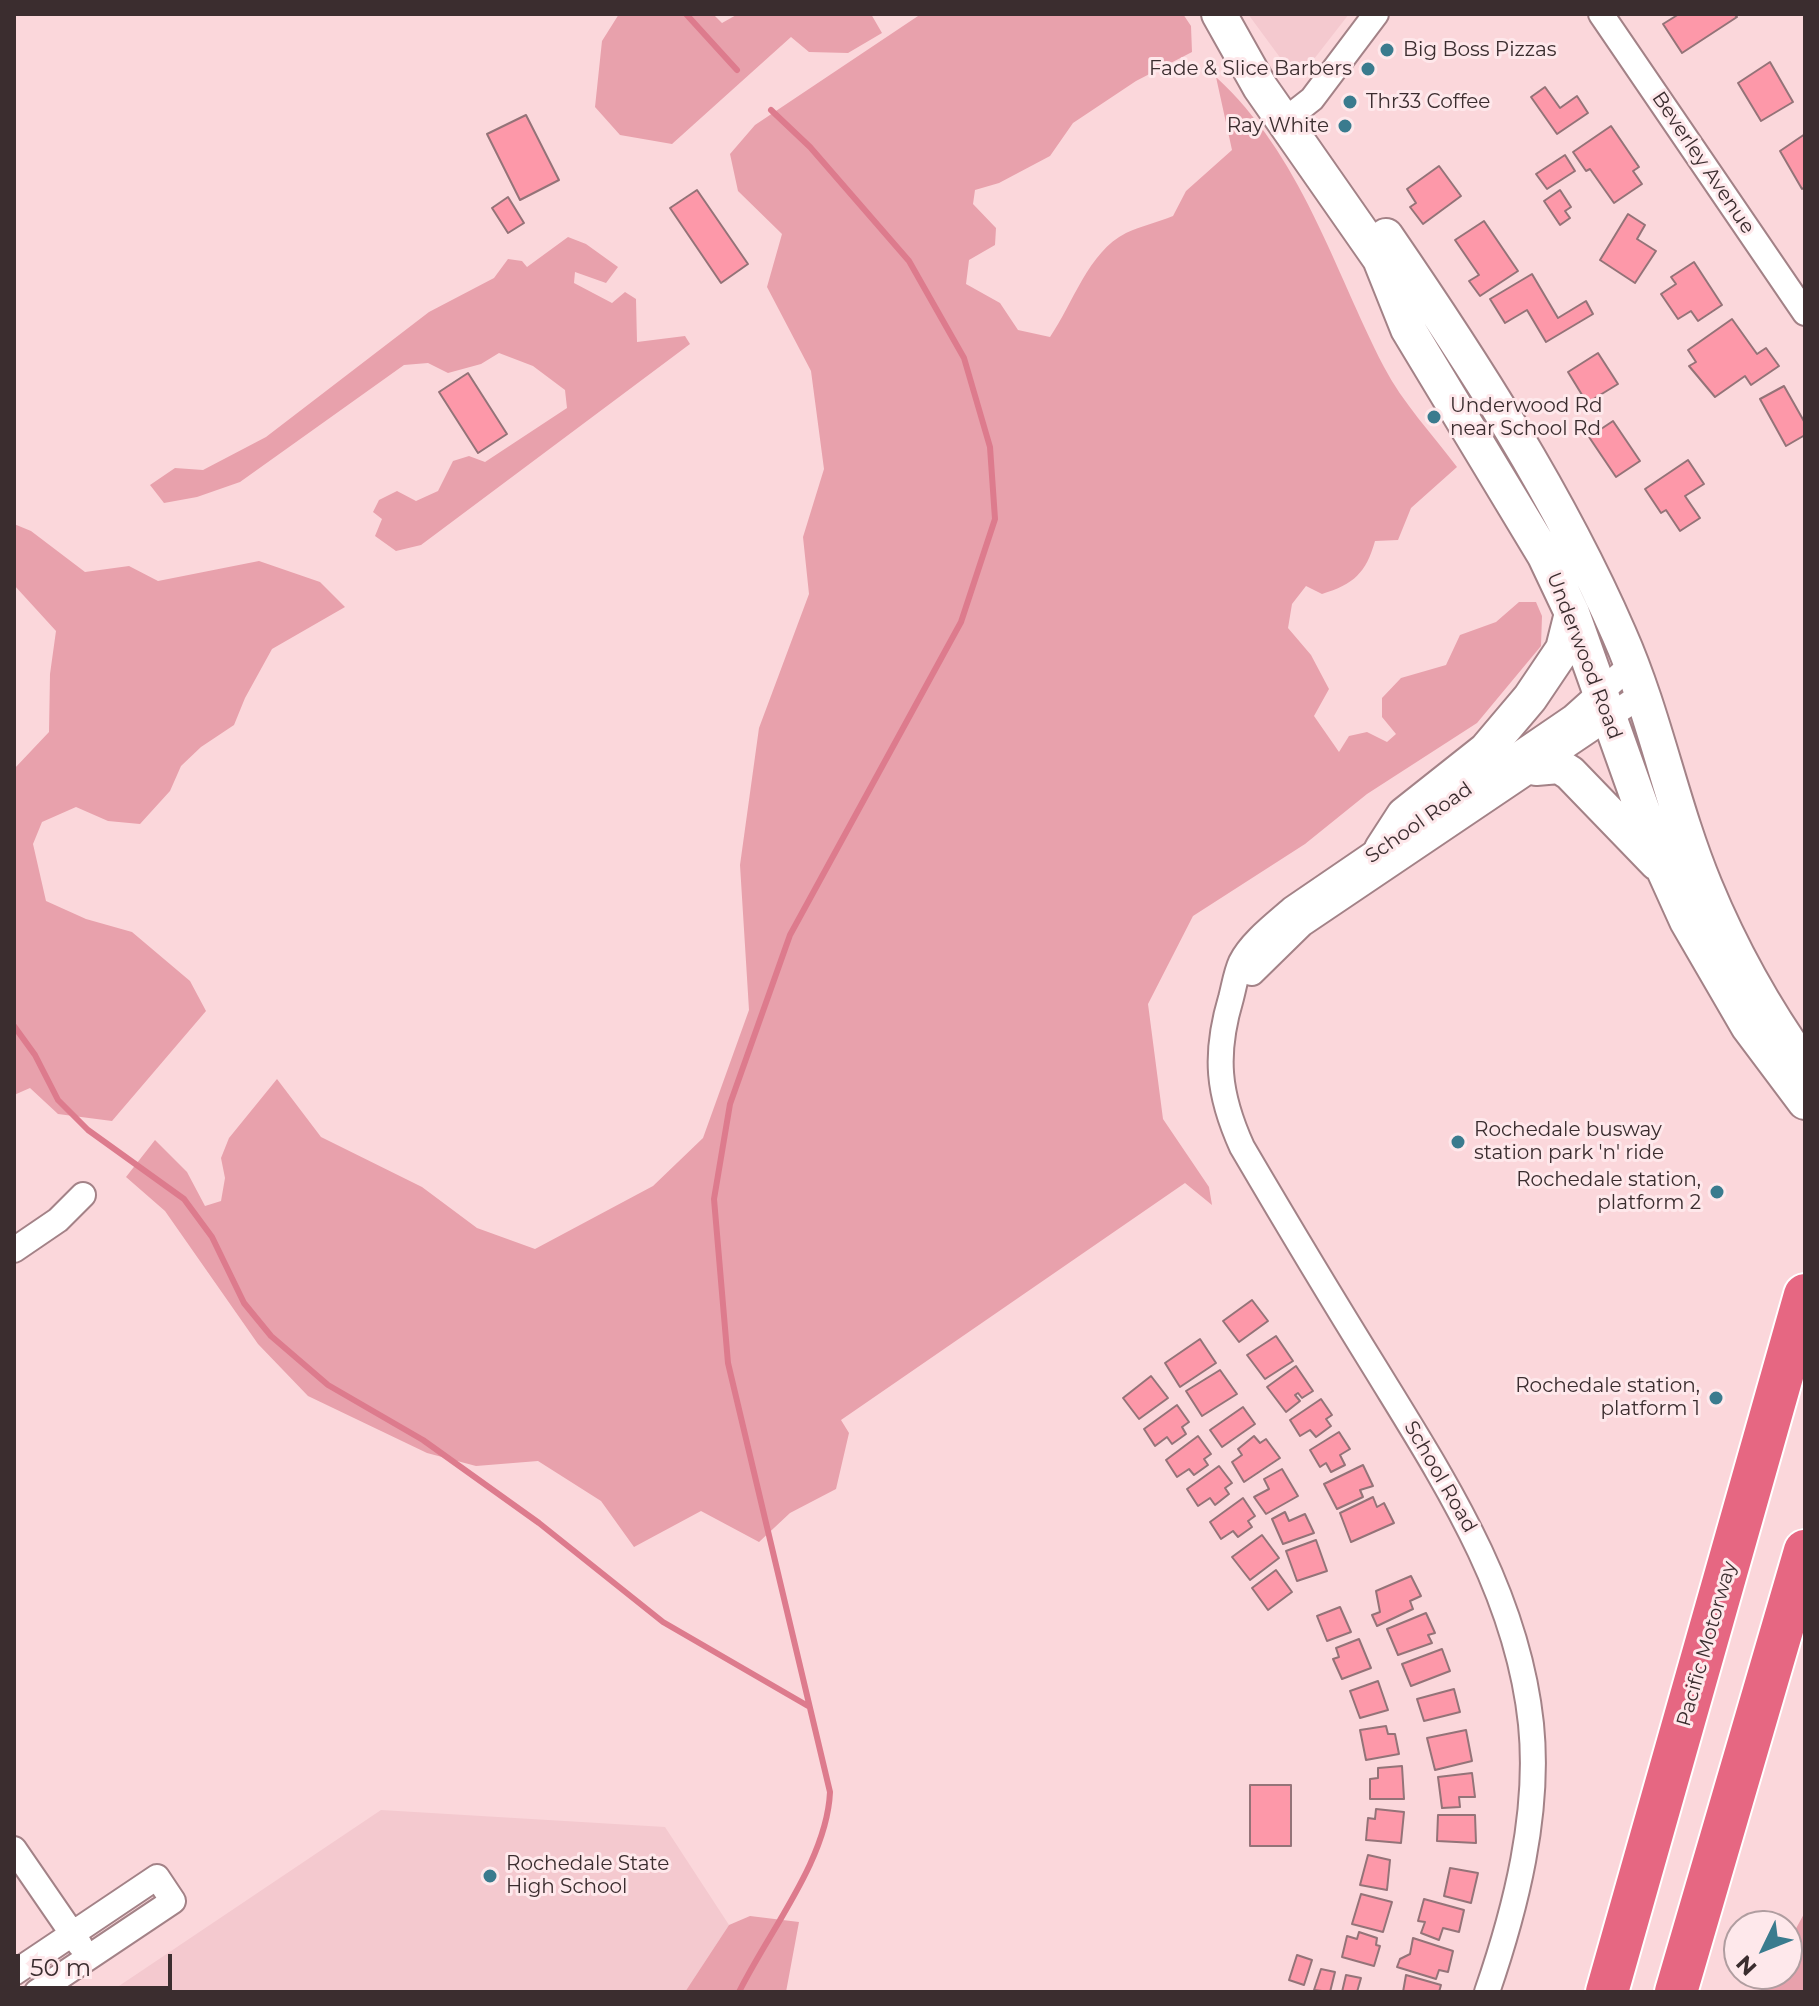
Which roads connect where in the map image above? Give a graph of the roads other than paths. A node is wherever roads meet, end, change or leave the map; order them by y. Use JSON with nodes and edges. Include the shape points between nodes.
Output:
{"nodes":[{"id":1,"x":1219,"y":14,"type":"edge"},
{"id":2,"x":1236,"y":14,"type":"edge"},
{"id":3,"x":1376,"y":14,"type":"edge"},
{"id":4,"x":1601,"y":14,"type":"edge"},
{"id":5,"x":1292,"y":116,"type":"junction"},
{"id":6,"x":1805,"y":313,"type":"edge"},
{"id":7,"x":1572,"y":613,"type":"junction"},
{"id":8,"x":1637,"y":680,"type":"junction"},
{"id":9,"x":1606,"y":706,"type":"junction"},
{"id":10,"x":1536,"y":768,"type":"junction"},
{"id":11,"x":1382,"y":849,"type":"junction"},
{"id":12,"x":1663,"y":868,"type":"junction"},
{"id":13,"x":1231,"y":998,"type":"junction"},
{"id":14,"x":1754,"y":1013,"type":"junction"},
{"id":15,"x":1805,"y":1066,"type":"edge"},
{"id":16,"x":1805,"y":1102,"type":"edge"},
{"id":17,"x":83,"y":1195,"type":"dead end"},
{"id":18,"x":14,"y":1250,"type":"edge"},
{"id":19,"x":1805,"y":1295,"type":"edge"},
{"id":20,"x":1805,"y":1551,"type":"edge"},
{"id":21,"x":14,"y":1849,"type":"edge"},
{"id":22,"x":72,"y":1934,"type":"junction"},
{"id":23,"x":88,"y":1957,"type":"junction"},
{"id":24,"x":14,"y":1973,"type":"edge"},
{"id":25,"x":37,"y":1992,"type":"edge"},
{"id":26,"x":1487,"y":1992,"type":"edge"},
{"id":27,"x":1607,"y":1992,"type":"edge"},
{"id":28,"x":1676,"y":1992,"type":"edge"}],
"edges":[{"from":1,"to":5,"type":"main road","name":"Underwood Road","via":[[1245,63]]},
{"from":2,"to":5,"type":"main road","name":"Underwood Road"},
{"from":3,"to":5,"type":"street"},
{"from":4,"to":6,"type":"street","name":"Beverley Avenue"},
{"from":5,"to":7,"type":"main road","name":"Underwood Road","via":[[1380,259],[1408,329],[1510,493]]},
{"from":5,"to":8,"type":"main road","name":"Underwood Road","via":[[1487,393],[1581,558]]},
{"from":7,"to":9,"type":"main road","name":"Underwood Road"},
{"from":7,"to":11,"type":"main road","via":[[1563,649],[1530,698],[1486,750],[1404,815]]},
{"from":8,"to":9,"type":"street","name":"School Road"},
{"from":8,"to":14,"type":"main road","name":"Underwood Road","via":[[1705,886]]},
{"from":9,"to":10,"type":"street","name":"School Road"},
{"from":9,"to":11,"type":"street","name":"School Road","via":[[1573,717]]},
{"from":9,"to":12,"type":"main road","name":"Underwood Road"},
{"from":10,"to":12,"type":"main road","via":[[1559,766],[1570,773]]},
{"from":10,"to":13,"type":"street","name":"School Road","via":[[1302,924]]},
{"from":11,"to":13,"type":"street","name":"School Road","via":[[1269,929],[1242,961]]},
{"from":12,"to":14,"type":"main road","name":"Underwood Road","via":[[1710,964]]},
{"from":13,"to":26,"type":"street","name":"School Road","via":[[1221,1030],[1219,1066],[1225,1110],[1242,1147],[1457,1504],[1509,1619],[1531,1724],[1532,1780],[1518,1889]]},
{"from":14,"to":15,"type":"main road","name":"Underwood Road"},
{"from":14,"to":16,"type":"main road","name":"Underwood Road"},
{"from":17,"to":18,"type":"street"},
{"from":19,"to":27,"type":"highway","name":"Pacific Motorway"},
{"from":20,"to":28,"type":"highway"},
{"from":21,"to":22,"type":"street"},
{"from":22,"to":23,"type":"street"},
{"from":22,"to":23,"type":"street","via":[[157,1877],[173,1901]]},
{"from":22,"to":24,"type":"street"},
{"from":23,"to":25,"type":"street"}]}
